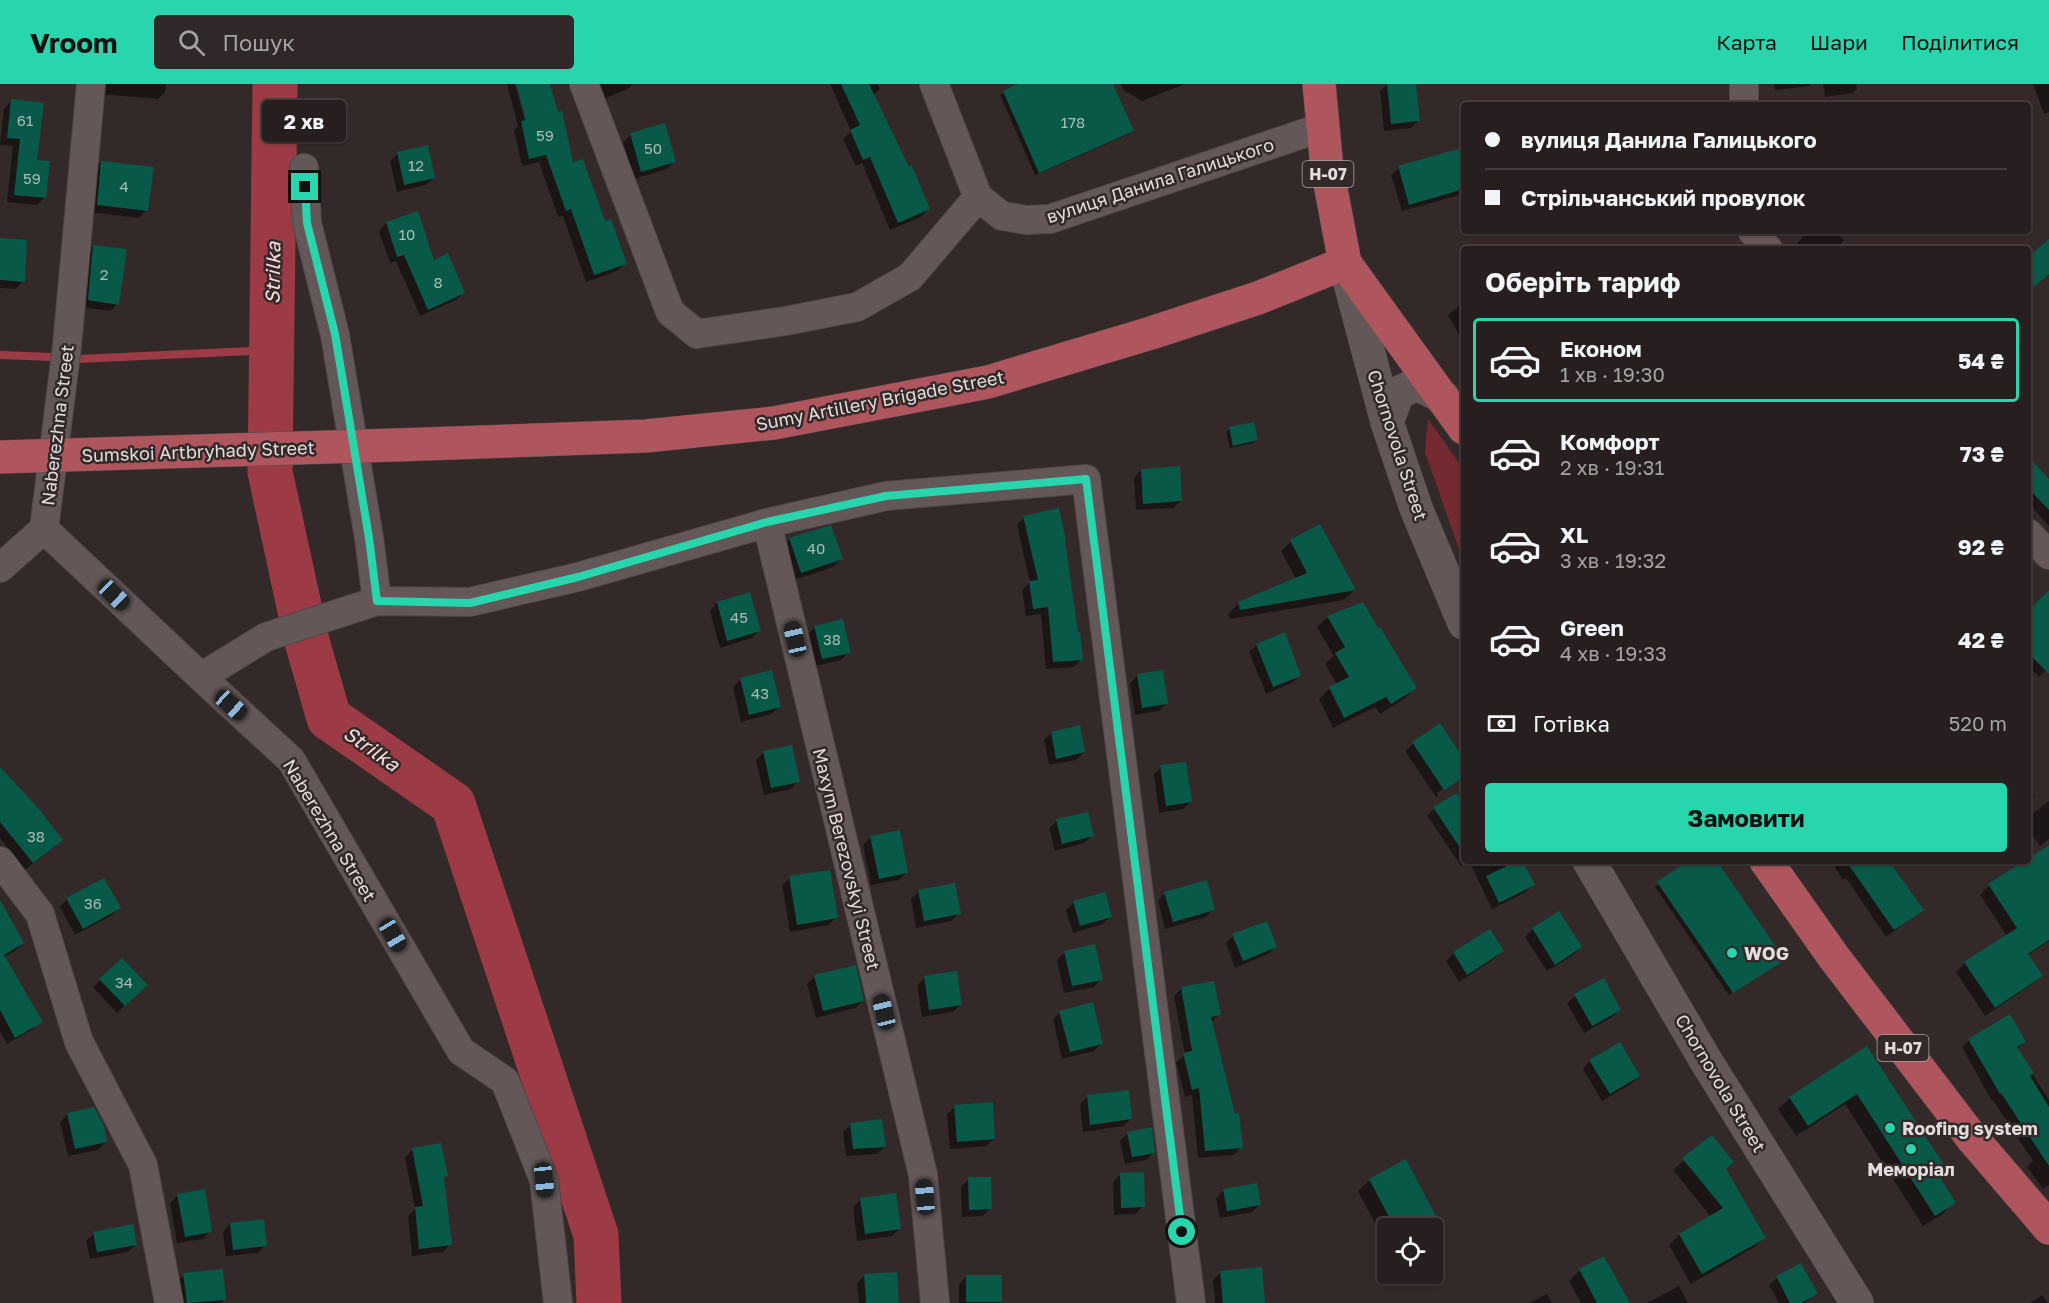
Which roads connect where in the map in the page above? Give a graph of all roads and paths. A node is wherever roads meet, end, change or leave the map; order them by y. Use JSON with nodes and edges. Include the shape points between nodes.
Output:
{"nodes":[{"id":1,"x":91,"y":84,"type":"edge"},
{"id":2,"x":584,"y":84,"type":"edge"},
{"id":3,"x":934,"y":84,"type":"edge"},
{"id":4,"x":1319,"y":84,"type":"edge"},
{"id":5,"x":1744,"y":84,"type":"edge"},
{"id":6,"x":1744,"y":102,"type":"edge"},
{"id":7,"x":1323,"y":127,"type":"junction"},
{"id":8,"x":304,"y":168,"type":"dead end"},
{"id":9,"x":978,"y":197,"type":"junction"},
{"id":10,"x":1755,"y":234,"type":"edge"},
{"id":11,"x":1765,"y":246,"type":"edge"},
{"id":12,"x":1345,"y":262,"type":"junction"},
{"id":13,"x":1443,"y":397,"type":"junction"},
{"id":14,"x":1387,"y":422,"type":"junction"},
{"id":15,"x":1461,"y":424,"type":"edge"},
{"id":16,"x":396,"y":445,"type":"joint"},
{"id":17,"x":0,"y":457,"type":"edge"},
{"id":18,"x":767,"y":522,"type":"junction"},
{"id":19,"x":44,"y":529,"type":"junction"},
{"id":20,"x":2031,"y":535,"type":"edge"},
{"id":21,"x":2049,"y":555,"type":"edge"},
{"id":22,"x":0,"y":568,"type":"edge"},
{"id":23,"x":366,"y":605,"type":"junction"},
{"id":24,"x":1461,"y":616,"type":"edge"},
{"id":25,"x":201,"y":677,"type":"junction"},
{"id":26,"x":0,"y":861,"type":"edge"},
{"id":27,"x":1591,"y":864,"type":"edge"},
{"id":28,"x":1768,"y":864,"type":"edge"},
{"id":29,"x":2049,"y":1228,"type":"edge"},
{"id":30,"x":169,"y":1303,"type":"edge"},
{"id":31,"x":558,"y":1303,"type":"edge"},
{"id":32,"x":935,"y":1303,"type":"edge"},
{"id":33,"x":1191,"y":1303,"type":"edge"},
{"id":34,"x":1857,"y":1303,"type":"edge"}],
"edges":[{"from":1,"to":19,"type":"street","name":"Naberezhna Street","via":[[67,346]]},
{"from":2,"to":9,"type":"street","via":[[670,312],[698,334],[857,308],[910,277]]},
{"from":3,"to":9,"type":"street"},
{"from":4,"to":7,"type":"main road","number":"Н-07"},
{"from":5,"to":6,"type":"street"},
{"from":7,"to":9,"type":"street","name":"вулиця Данила Галицького","via":[[1050,219],[1002,216]]},
{"from":7,"to":12,"type":"main road","number":"Н-07"},
{"from":8,"to":23,"type":"street","via":[[307,223],[335,334],[369,538]]},
{"from":10,"to":11,"type":"street"},
{"from":12,"to":13,"type":"main road","number":"Н-07"},
{"from":12,"to":14,"type":"main road","name":"Chornovola Street"},
{"from":12,"to":16,"type":"main road","name":"Sumy Artillery Brigade Street","via":[[1258,298],[988,382],[774,423],[646,436]]},
{"from":13,"to":14,"type":"main road","via":[[1417,384],[1398,393]]},
{"from":13,"to":15,"type":"main road","number":"Н-07"},
{"from":14,"to":24,"type":"main road","name":"Chornovola Street","via":[[1416,508]]},
{"from":16,"to":17,"type":"main road","name":"Sumskoi Artbryhady Street","bridge":true},
{"from":18,"to":23,"type":"street","via":[[578,577],[470,603]]},
{"from":18,"to":32,"type":"street","name":"Maxym Berezovskyi Street","via":[[923,1175]]},
{"from":18,"to":33,"type":"street","via":[[886,496],[1086,479]]},
{"from":19,"to":22,"type":"street"},
{"from":19,"to":25,"type":"street","name":"Naberezhna Street"},
{"from":20,"to":21,"type":"street"},
{"from":23,"to":25,"type":"street","via":[[266,637]]},
{"from":25,"to":31,"type":"street","name":"Naberezhna Street","via":[[291,760],[461,1051],[505,1081],[544,1180]]},
{"from":26,"to":30,"type":"street","via":[[40,914],[79,1042],[143,1165]]},
{"from":27,"to":34,"type":"main road","name":"Chornovola Street","via":[[1706,1060]]},
{"from":28,"to":29,"type":"main road","number":"Н-07","via":[[1972,1138]]}]}
